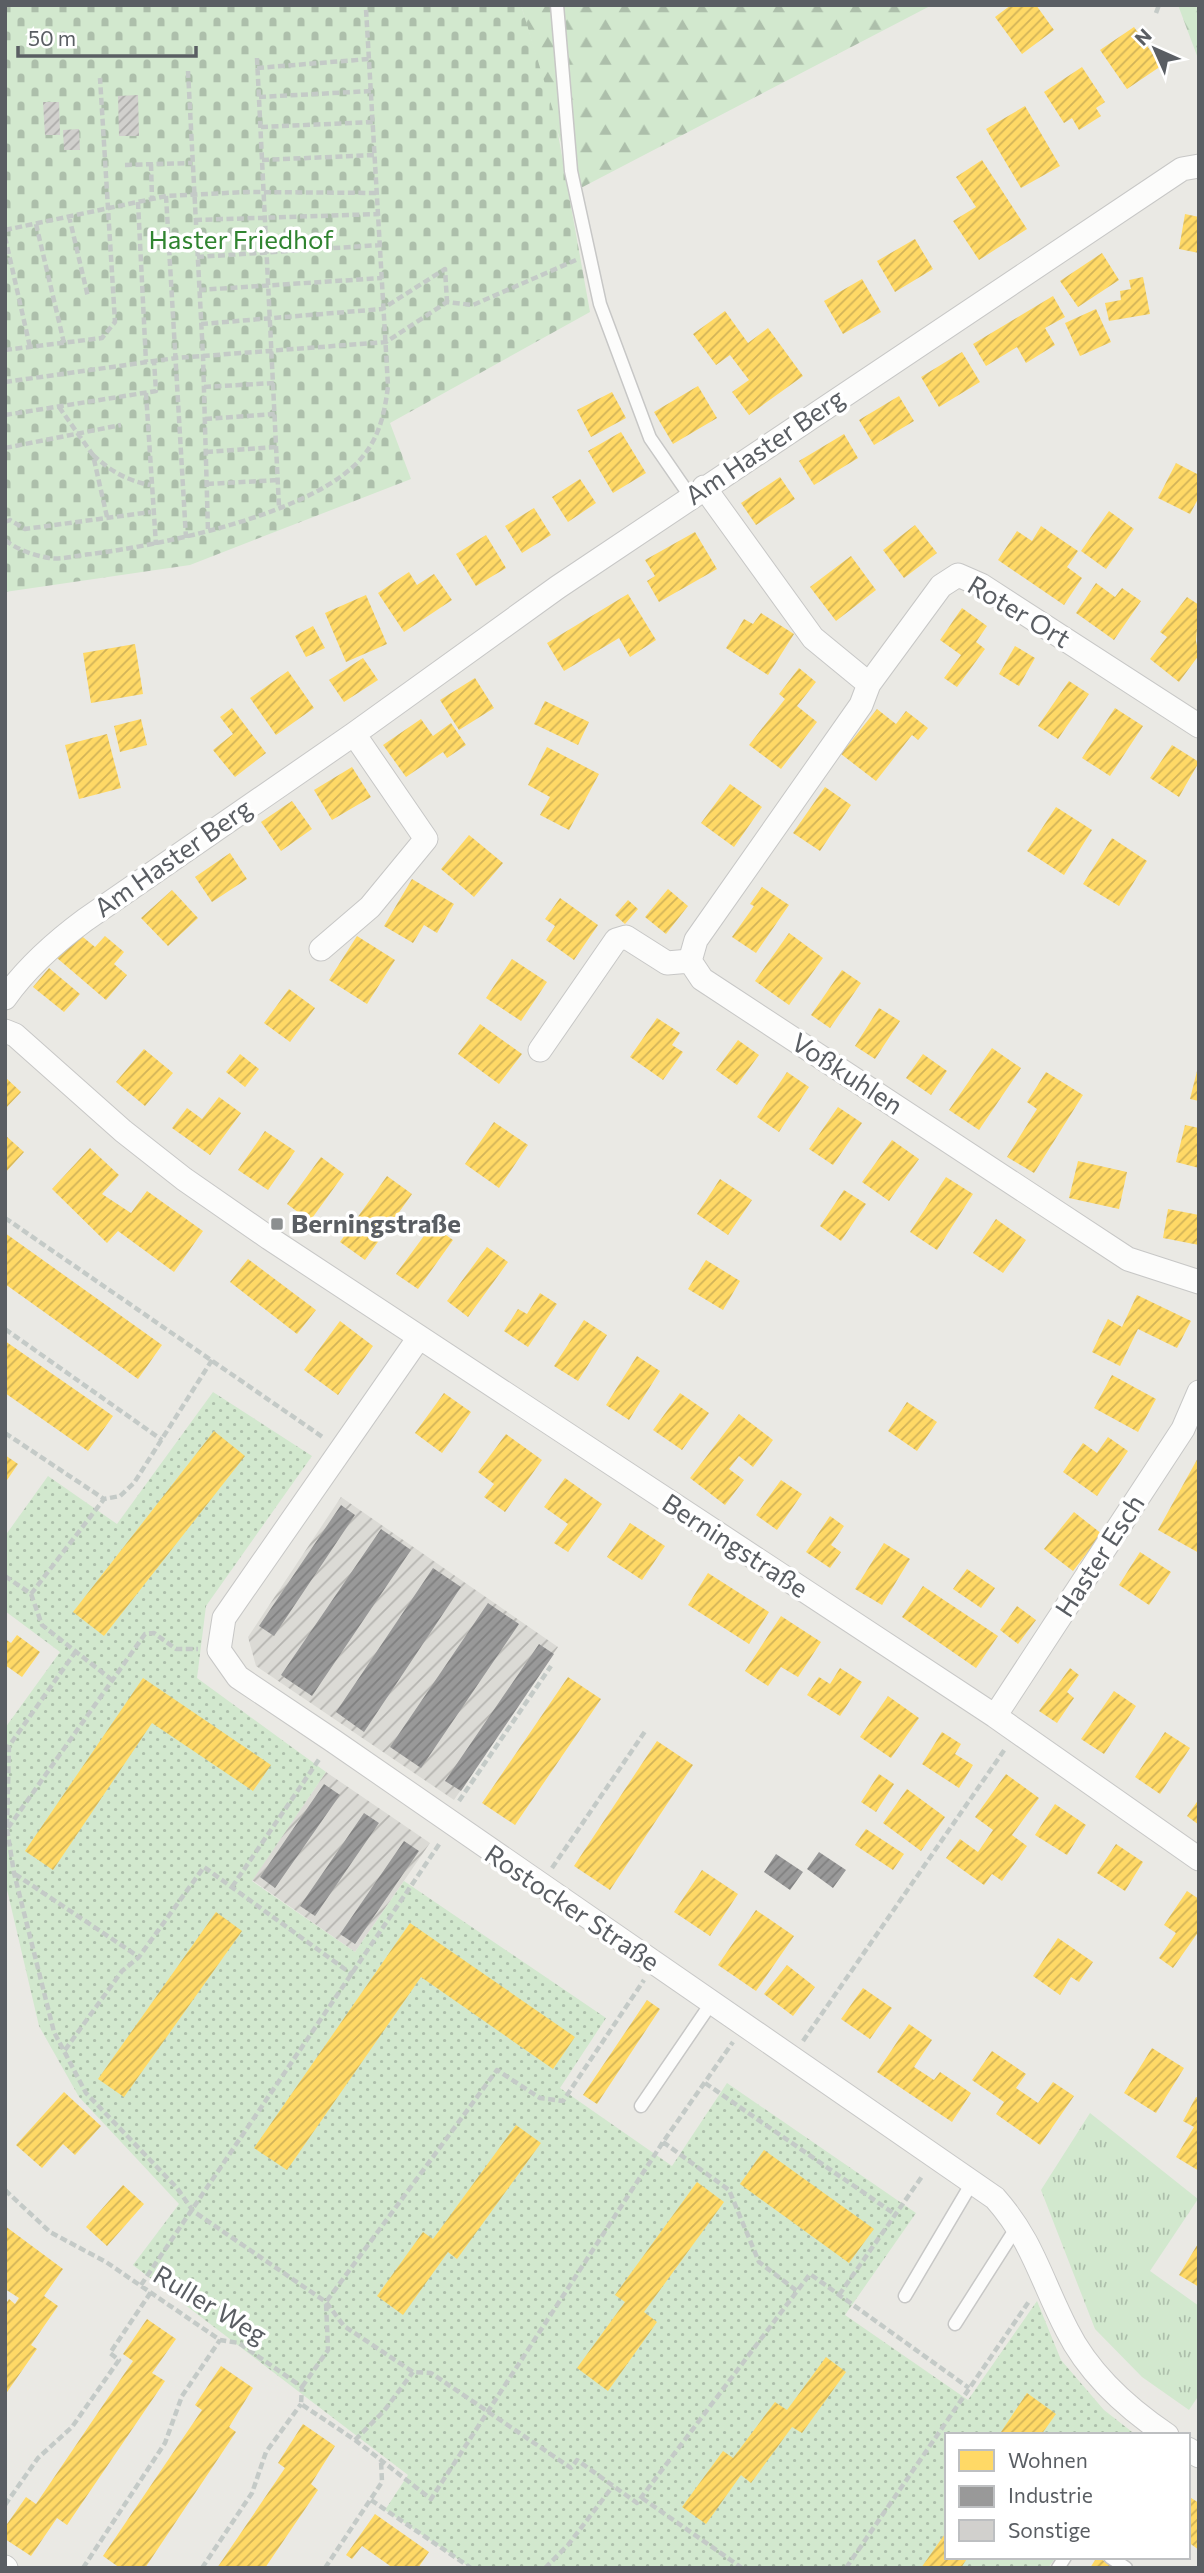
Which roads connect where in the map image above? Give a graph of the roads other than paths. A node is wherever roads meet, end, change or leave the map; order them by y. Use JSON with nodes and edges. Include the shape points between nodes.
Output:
{"nodes":[{"id":1,"x":556,"y":5,"type":"edge"},
{"id":2,"x":1190,"y":168,"type":"edge"},
{"id":3,"x":697,"y":492,"type":"junction"},
{"id":4,"x":869,"y":684,"type":"junction"},
{"id":5,"x":1199,"y":726,"type":"edge"},
{"id":6,"x":354,"y":734,"type":"junction"},
{"id":7,"x":321,"y":949,"type":"dead end"},
{"id":8,"x":690,"y":961,"type":"junction"},
{"id":9,"x":5,"y":998,"type":"edge"},
{"id":10,"x":5,"y":1031,"type":"edge"},
{"id":11,"x":540,"y":1050,"type":"dead end"},
{"id":12,"x":1199,"y":1282,"type":"edge"},
{"id":13,"x":418,"y":1339,"type":"junction"},
{"id":14,"x":1199,"y":1392,"type":"edge"},
{"id":15,"x":995,"y":1716,"type":"junction"},
{"id":16,"x":1199,"y":1859,"type":"edge"},
{"id":17,"x":712,"y":2002,"type":"junction"},
{"id":18,"x":640,"y":2106,"type":"dead end"},
{"id":19,"x":973,"y":2181,"type":"junction"},
{"id":20,"x":1018,"y":2224,"type":"junction"},
{"id":21,"x":905,"y":2296,"type":"dead end"},
{"id":22,"x":956,"y":2323,"type":"dead end"},
{"id":23,"x":1156,"y":2432,"type":"edge"}],
"edges":[{"from":1,"to":3,"type":"lane","via":[[571,171],[600,304],[650,438]]},
{"from":2,"to":3,"type":"street","name":"Am Haster Berg"},
{"from":3,"to":4,"type":"street","via":[[813,638]]},
{"from":3,"to":6,"type":"street","name":"Am Haster Berg"},
{"from":4,"to":5,"type":"street","name":"Roter Ort","via":[[941,586],[958,575],[981,585]]},
{"from":4,"to":8,"type":"street","name":"Roter Ort","via":[[860,705],[696,940]]},
{"from":6,"to":7,"type":"street","via":[[426,839],[370,907]]},
{"from":6,"to":9,"type":"street","name":"Am Haster Berg","via":[[85,920],[52,945]]},
{"from":8,"to":11,"type":"street","via":[[667,963],[626,937],[617,940]]},
{"from":8,"to":12,"type":"street","name":"Voßkuhlen","via":[[702,979],[1128,1259]]},
{"from":10,"to":13,"type":"street","name":"Berningstraße","via":[[184,1179]]},
{"from":13,"to":15,"type":"street","name":"Berningstraße"},
{"from":13,"to":17,"type":"street","name":"Rostocker Straße","via":[[224,1618],[219,1650],[238,1676]]},
{"from":14,"to":15,"type":"street","name":"Haster Esch","via":[[1182,1429]]},
{"from":15,"to":16,"type":"street","name":"Berningstraße"},
{"from":17,"to":18,"type":"lane"},
{"from":17,"to":19,"type":"street","name":"Rostocker Straße"},
{"from":19,"to":20,"type":"street","name":"Rostocker Straße"},
{"from":19,"to":21,"type":"lane"},
{"from":20,"to":22,"type":"lane"},
{"from":20,"to":23,"type":"street","name":"Rostocker Straße","via":[[1068,2333],[1093,2371]]}]}
